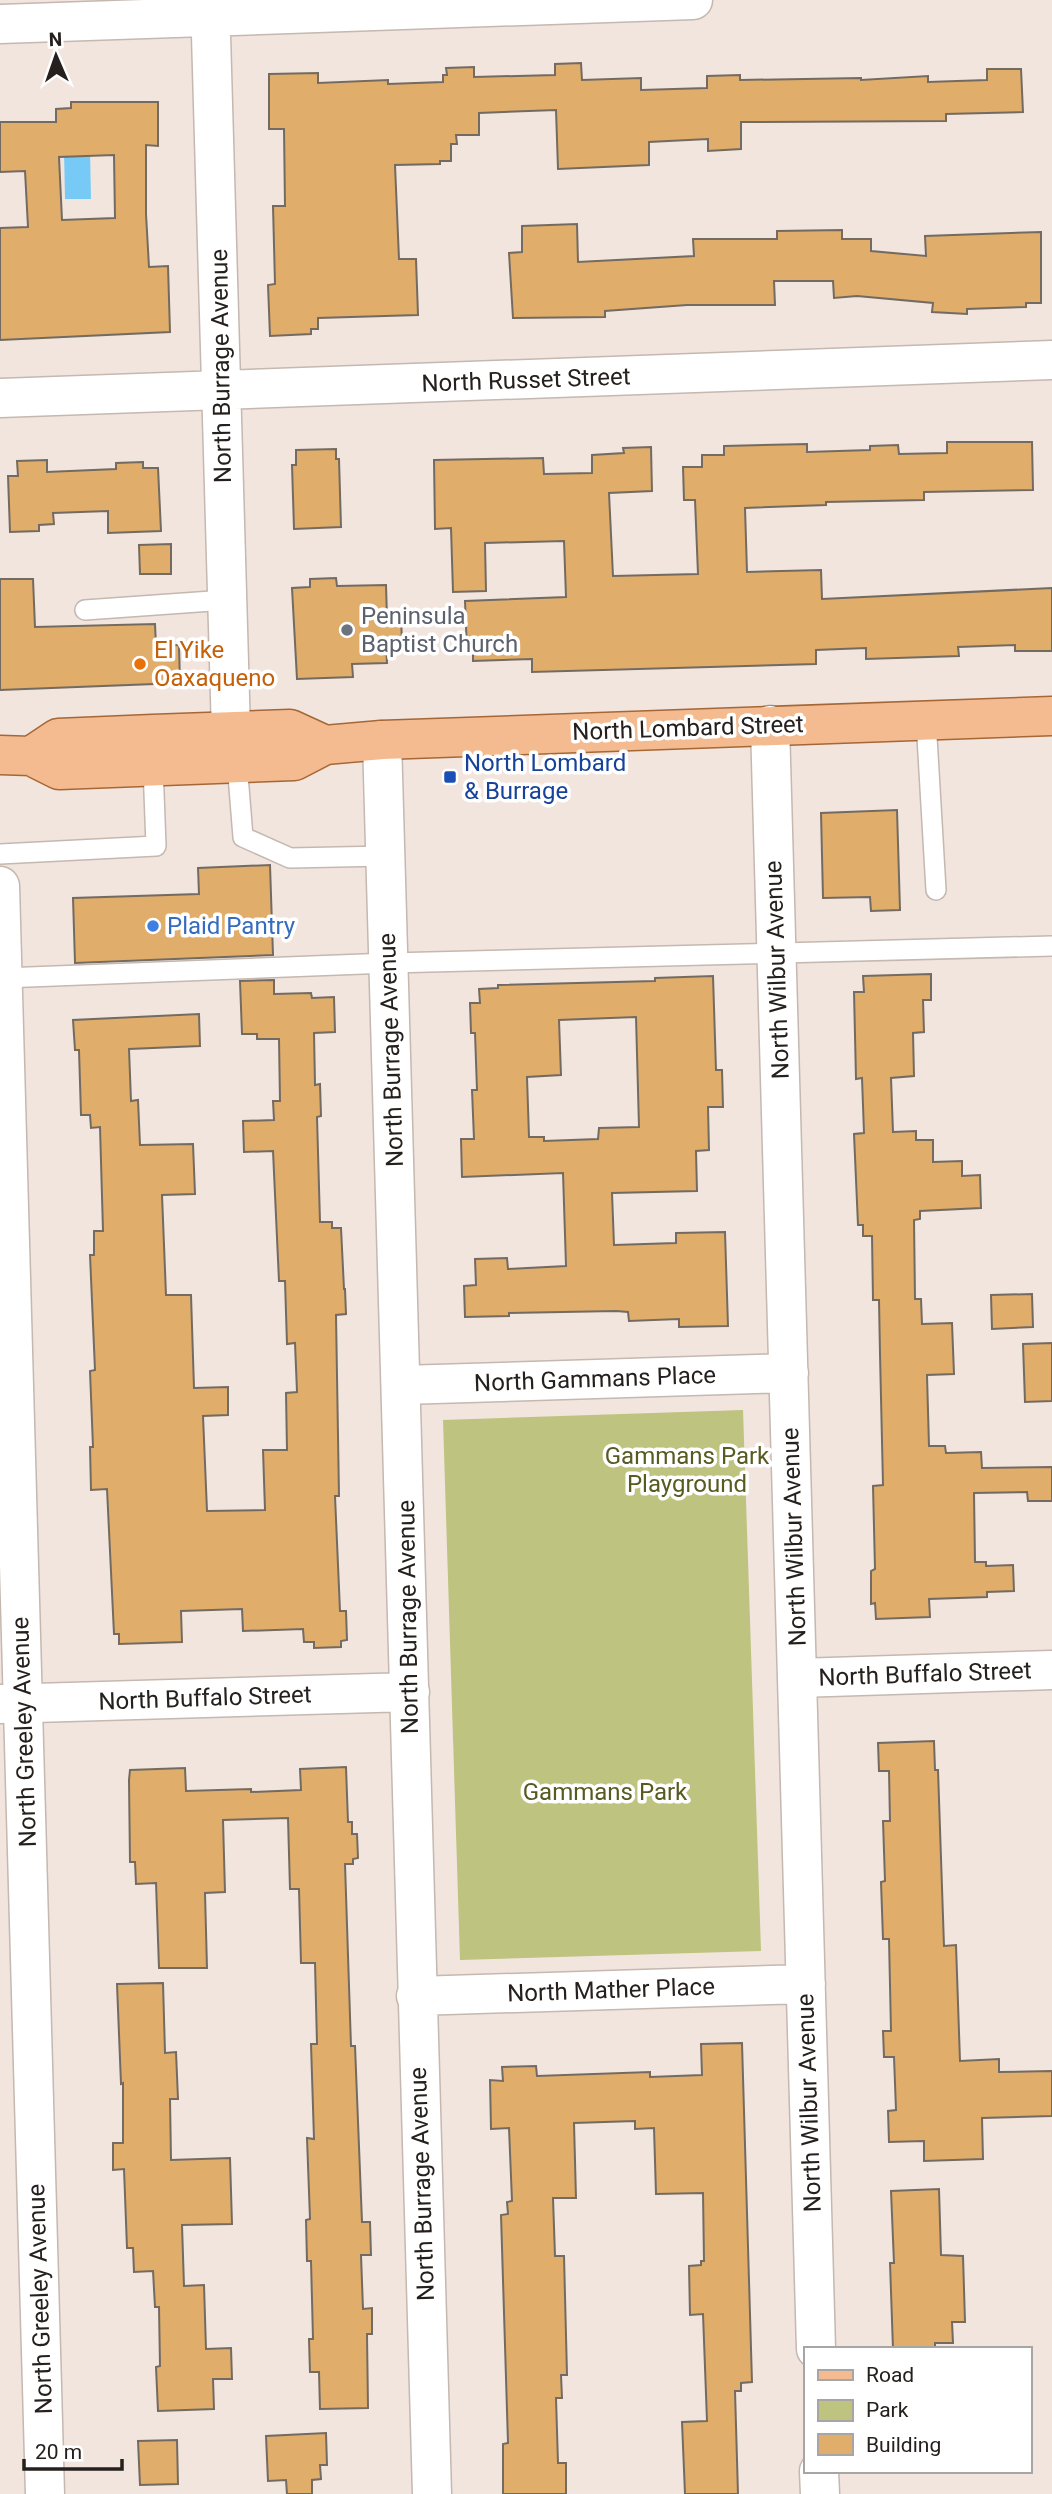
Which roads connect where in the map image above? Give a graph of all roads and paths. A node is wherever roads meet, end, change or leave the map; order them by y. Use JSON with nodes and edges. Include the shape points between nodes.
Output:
{"nodes":[{"id":1,"x":693,"y":0,"type":"edge"},
{"id":2,"x":211,"y":9,"type":"edge"},
{"id":3,"x":0,"y":24,"type":"edge"},
{"id":4,"x":1052,"y":360,"type":"edge"},
{"id":5,"x":221,"y":392,"type":"junction"},
{"id":6,"x":0,"y":398,"type":"edge"},
{"id":7,"x":226,"y":600,"type":"junction"},
{"id":8,"x":85,"y":610,"type":"dead end"},
{"id":9,"x":1052,"y":716,"type":"edge"},
{"id":10,"x":926,"y":720,"type":"junction"},
{"id":11,"x":770,"y":725,"type":"junction"},
{"id":12,"x":382,"y":740,"type":"junction"},
{"id":13,"x":234,"y":747,"type":"junction"},
{"id":14,"x":16,"y":755,"type":"edge"},
{"id":15,"x":153,"y":766,"type":"junction"},
{"id":16,"x":0,"y":854,"type":"edge"},
{"id":17,"x":386,"y":856,"type":"junction"},
{"id":18,"x":0,"y":886,"type":"edge"},
{"id":19,"x":936,"y":890,"type":"dead end"},
{"id":20,"x":1052,"y":946,"type":"edge"},
{"id":21,"x":777,"y":952,"type":"junction"},
{"id":22,"x":389,"y":964,"type":"junction"},
{"id":23,"x":3,"y":978,"type":"junction"},
{"id":24,"x":789,"y":1373,"type":"junction"},
{"id":25,"x":402,"y":1385,"type":"junction"},
{"id":26,"x":1052,"y":1670,"type":"edge"},
{"id":27,"x":798,"y":1678,"type":"junction"},
{"id":28,"x":410,"y":1692,"type":"junction"},
{"id":29,"x":11,"y":1704,"type":"edge"},
{"id":30,"x":806,"y":1984,"type":"junction"},
{"id":31,"x":416,"y":1996,"type":"junction"},
{"id":32,"x":816,"y":2347,"type":"edge"},
{"id":33,"x":819,"y":2473,"type":"edge"},
{"id":34,"x":45,"y":2494,"type":"edge"},
{"id":35,"x":432,"y":2494,"type":"edge"},
{"id":36,"x":820,"y":2494,"type":"edge"}],
"edges":[{"from":1,"to":2,"type":"street"},
{"from":2,"to":3,"type":"street"},
{"from":2,"to":5,"type":"street","name":"North Burrage Avenue"},
{"from":4,"to":5,"type":"street","name":"North Russet Street"},
{"from":5,"to":6,"type":"street","name":"North Russet Street"},
{"from":5,"to":7,"type":"street","name":"North Burrage Avenue"},
{"from":7,"to":8,"type":"lane"},
{"from":7,"to":13,"type":"street","name":"North Burrage Avenue"},
{"from":9,"to":10,"type":"main road","name":"North Lombard Street"},
{"from":10,"to":11,"type":"main road","name":"North Lombard Street"},
{"from":10,"to":19,"type":"lane"},
{"from":11,"to":12,"type":"main road","name":"North Lombard Street"},
{"from":11,"to":21,"type":"street","name":"North Wilbur Avenue"},
{"from":12,"to":13,"type":"main road","name":"North Lombard Street","via":[[325,745],[290,729]]},
{"from":12,"to":17,"type":"street","name":"North Burrage Avenue"},
{"from":13,"to":14,"type":"main road","name":"North Lombard Street","via":[[58,738]]},
{"from":13,"to":15,"type":"main road","name":"North Lombard Street"},
{"from":13,"to":17,"type":"lane","via":[[243,836],[290,858]]},
{"from":14,"to":15,"type":"main road","name":"North Lombard Street","via":[[59,770]]},
{"from":15,"to":16,"type":"lane","via":[[156,846]]},
{"from":17,"to":22,"type":"street","name":"North Burrage Avenue"},
{"from":18,"to":23,"type":"street","name":"North Greeley Avenue"},
{"from":20,"to":21,"type":"lane"},
{"from":21,"to":22,"type":"lane"},
{"from":21,"to":24,"type":"street","name":"North Wilbur Avenue"},
{"from":22,"to":23,"type":"lane"},
{"from":22,"to":25,"type":"street","name":"North Burrage Avenue"},
{"from":23,"to":29,"type":"street","name":"North Greeley Avenue"},
{"from":24,"to":25,"type":"street","name":"North Gammans Place"},
{"from":24,"to":27,"type":"street","name":"North Wilbur Avenue"},
{"from":25,"to":28,"type":"street","name":"North Burrage Avenue"},
{"from":26,"to":27,"type":"street","name":"North Buffalo Street"},
{"from":27,"to":30,"type":"street","name":"North Wilbur Avenue"},
{"from":28,"to":29,"type":"street","name":"North Buffalo Street"},
{"from":28,"to":31,"type":"street","name":"North Burrage Avenue"},
{"from":29,"to":34,"type":"street","name":"North Greeley Avenue"},
{"from":30,"to":31,"type":"street","name":"North Mather Place"},
{"from":30,"to":32,"type":"street","name":"North Wilbur Avenue"},
{"from":31,"to":35,"type":"street","name":"North Burrage Avenue"},
{"from":33,"to":36,"type":"street"}]}
